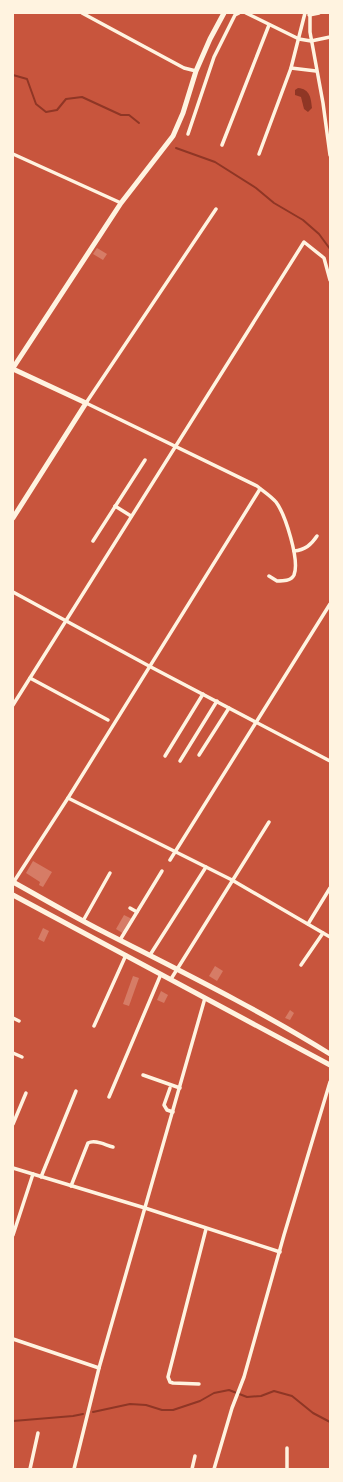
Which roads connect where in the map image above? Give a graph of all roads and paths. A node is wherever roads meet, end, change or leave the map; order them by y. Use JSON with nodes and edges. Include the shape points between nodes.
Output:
{"nodes":[{"id":1,"x":82,"y":13,"type":"edge"},
{"id":2,"x":224,"y":13,"type":"edge"},
{"id":3,"x":239,"y":13,"type":"edge"},
{"id":4,"x":246,"y":13,"type":"edge"},
{"id":5,"x":305,"y":13,"type":"edge"},
{"id":6,"x":319,"y":13,"type":"edge"},
{"id":7,"x":310,"y":14,"type":"edge"},
{"id":8,"x":270,"y":25,"type":"junction"},
{"id":9,"x":330,"y":37,"type":"edge"},
{"id":10,"x":299,"y":39,"type":"junction"},
{"id":11,"x":311,"y":40,"type":"junction"},
{"id":12,"x":291,"y":68,"type":"junction"},
{"id":13,"x":196,"y":71,"type":"junction"},
{"id":14,"x":316,"y":71,"type":"junction"},
{"id":15,"x":188,"y":134,"type":"dead end"},
{"id":16,"x":222,"y":145,"type":"dead end"},
{"id":17,"x":13,"y":154,"type":"edge"},
{"id":18,"x":259,"y":154,"type":"dead end"},
{"id":19,"x":330,"y":155,"type":"edge"},
{"id":20,"x":121,"y":203,"type":"junction"},
{"id":21,"x":216,"y":209,"type":"dead end"},
{"id":22,"x":330,"y":280,"type":"edge"},
{"id":23,"x":13,"y":368,"type":"edge"},
{"id":24,"x":86,"y":404,"type":"junction"},
{"id":25,"x":174,"y":447,"type":"junction"},
{"id":26,"x":145,"y":460,"type":"dead end"},
{"id":27,"x":260,"y":489,"type":"junction"},
{"id":28,"x":115,"y":506,"type":"junction"},
{"id":29,"x":131,"y":516,"type":"junction"},
{"id":30,"x":13,"y":518,"type":"edge"},
{"id":31,"x":317,"y":536,"type":"dead end"},
{"id":32,"x":93,"y":541,"type":"dead end"},
{"id":33,"x":294,"y":551,"type":"junction"},
{"id":34,"x":269,"y":576,"type":"dead end"},
{"id":35,"x":13,"y":592,"type":"edge"},
{"id":36,"x":330,"y":604,"type":"edge"},
{"id":37,"x":65,"y":621,"type":"junction"},
{"id":38,"x":149,"y":666,"type":"junction"},
{"id":39,"x":30,"y":678,"type":"junction"},
{"id":40,"x":203,"y":694,"type":"junction"},
{"id":41,"x":217,"y":701,"type":"junction"},
{"id":42,"x":13,"y":705,"type":"edge"},
{"id":43,"x":229,"y":708,"type":"junction"},
{"id":44,"x":108,"y":720,"type":"dead end"},
{"id":45,"x":256,"y":722,"type":"junction"},
{"id":46,"x":199,"y":754,"type":"dead end"},
{"id":47,"x":165,"y":756,"type":"dead end"},
{"id":48,"x":180,"y":761,"type":"dead end"},
{"id":49,"x":330,"y":761,"type":"edge"},
{"id":50,"x":68,"y":798,"type":"junction"},
{"id":51,"x":269,"y":822,"type":"dead end"},
{"id":52,"x":174,"y":852,"type":"junction"},
{"id":53,"x":170,"y":860,"type":"dead end"},
{"id":54,"x":206,"y":867,"type":"junction"},
{"id":55,"x":162,"y":871,"type":"dead end"},
{"id":56,"x":110,"y":873,"type":"dead end"},
{"id":57,"x":232,"y":880,"type":"junction"},
{"id":58,"x":13,"y":882,"type":"edge"},
{"id":59,"x":330,"y":888,"type":"edge"},
{"id":60,"x":13,"y":895,"type":"edge"},
{"id":61,"x":130,"y":908,"type":"dead end"},
{"id":62,"x":137,"y":912,"type":"junction"},
{"id":63,"x":83,"y":920,"type":"junction"},
{"id":64,"x":308,"y":924,"type":"junction"},
{"id":65,"x":323,"y":932,"type":"junction"},
{"id":66,"x":330,"y":937,"type":"edge"},
{"id":67,"x":120,"y":940,"type":"junction"},
{"id":68,"x":126,"y":955,"type":"junction"},
{"id":69,"x":150,"y":955,"type":"junction"},
{"id":70,"x":301,"y":964,"type":"dead end"},
{"id":71,"x":177,"y":969,"type":"junction"},
{"id":72,"x":161,"y":974,"type":"junction"},
{"id":73,"x":171,"y":979,"type":"junction"},
{"id":74,"x":205,"y":998,"type":"junction"},
{"id":75,"x":13,"y":1018,"type":"edge"},
{"id":76,"x":19,"y":1021,"type":"dead end"},
{"id":77,"x":94,"y":1026,"type":"dead end"},
{"id":78,"x":13,"y":1053,"type":"edge"},
{"id":79,"x":330,"y":1054,"type":"edge"},
{"id":80,"x":22,"y":1058,"type":"dead end"},
{"id":81,"x":330,"y":1066,"type":"edge"},
{"id":82,"x":143,"y":1075,"type":"dead end"},
{"id":83,"x":330,"y":1082,"type":"edge"},
{"id":84,"x":170,"y":1088,"type":"dead end"},
{"id":85,"x":180,"y":1088,"type":"junction"},
{"id":86,"x":76,"y":1091,"type":"dead end"},
{"id":87,"x":26,"y":1093,"type":"dead end"},
{"id":88,"x":109,"y":1097,"type":"dead end"},
{"id":89,"x":173,"y":1112,"type":"junction"},
{"id":90,"x":13,"y":1124,"type":"edge"},
{"id":91,"x":112,"y":1147,"type":"dead end"},
{"id":92,"x":13,"y":1168,"type":"edge"},
{"id":93,"x":33,"y":1174,"type":"junction"},
{"id":94,"x":41,"y":1177,"type":"junction"},
{"id":95,"x":71,"y":1186,"type":"junction"},
{"id":96,"x":145,"y":1208,"type":"junction"},
{"id":97,"x":206,"y":1229,"type":"junction"},
{"id":98,"x":13,"y":1235,"type":"edge"},
{"id":99,"x":280,"y":1252,"type":"junction"},
{"id":100,"x":13,"y":1339,"type":"edge"},
{"id":101,"x":99,"y":1368,"type":"junction"},
{"id":102,"x":199,"y":1384,"type":"dead end"},
{"id":103,"x":38,"y":1433,"type":"dead end"},
{"id":104,"x":287,"y":1448,"type":"dead end"},
{"id":105,"x":195,"y":1456,"type":"dead end"},
{"id":106,"x":30,"y":1469,"type":"edge"},
{"id":107,"x":74,"y":1469,"type":"edge"},
{"id":108,"x":192,"y":1469,"type":"edge"},
{"id":109,"x":214,"y":1469,"type":"edge"},
{"id":110,"x":287,"y":1469,"type":"edge"}],
"edges":[{"from":1,"to":13,"type":"street","via":[[184,68]]},
{"from":2,"to":13,"type":"main road"},
{"from":3,"to":15,"type":"street","via":[[235,15],[214,57]]},
{"from":4,"to":8,"type":"street"},
{"from":5,"to":7,"type":"street"},
{"from":5,"to":10,"type":"street"},
{"from":6,"to":7,"type":"street"},
{"from":7,"to":11,"type":"street"},
{"from":8,"to":10,"type":"street"},
{"from":8,"to":16,"type":"street"},
{"from":9,"to":11,"type":"street"},
{"from":10,"to":11,"type":"street"},
{"from":10,"to":12,"type":"street"},
{"from":11,"to":14,"type":"street"},
{"from":12,"to":14,"type":"street"},
{"from":12,"to":18,"type":"street"},
{"from":13,"to":20,"type":"main road","via":[[173,136]]},
{"from":14,"to":19,"type":"street","via":[[324,103]]},
{"from":17,"to":20,"type":"street"},
{"from":20,"to":23,"type":"main road"},
{"from":21,"to":24,"type":"street"},
{"from":22,"to":25,"type":"street","via":[[324,258],[304,242]]},
{"from":23,"to":24,"type":"main road"},
{"from":24,"to":25,"type":"street"},
{"from":24,"to":30,"type":"main road"},
{"from":25,"to":27,"type":"street"},
{"from":25,"to":29,"type":"street"},
{"from":26,"to":28,"type":"street"},
{"from":27,"to":33,"type":"street","via":[[277,503]]},
{"from":27,"to":38,"type":"street"},
{"from":28,"to":29,"type":"street"},
{"from":28,"to":32,"type":"street"},
{"from":29,"to":37,"type":"street"},
{"from":31,"to":33,"type":"street","via":[[304,549]]},
{"from":33,"to":34,"type":"street","via":[[295,568],[289,580],[277,581]]},
{"from":35,"to":37,"type":"street"},
{"from":36,"to":45,"type":"street"},
{"from":37,"to":38,"type":"street"},
{"from":37,"to":39,"type":"street"},
{"from":38,"to":40,"type":"street"},
{"from":38,"to":50,"type":"street"},
{"from":39,"to":42,"type":"street"},
{"from":39,"to":44,"type":"street"},
{"from":40,"to":41,"type":"street"},
{"from":40,"to":47,"type":"street"},
{"from":41,"to":43,"type":"street"},
{"from":41,"to":48,"type":"street"},
{"from":43,"to":45,"type":"street"},
{"from":43,"to":46,"type":"street"},
{"from":45,"to":49,"type":"street"},
{"from":45,"to":52,"type":"street"},
{"from":50,"to":52,"type":"street"},
{"from":50,"to":58,"type":"street"},
{"from":51,"to":57,"type":"street"},
{"from":52,"to":53,"type":"street"},
{"from":52,"to":54,"type":"street"},
{"from":54,"to":57,"type":"street"},
{"from":54,"to":69,"type":"street"},
{"from":55,"to":62,"type":"street"},
{"from":56,"to":63,"type":"street"},
{"from":57,"to":64,"type":"street"},
{"from":57,"to":71,"type":"street"},
{"from":58,"to":63,"type":"main road"},
{"from":59,"to":64,"type":"street"},
{"from":60,"to":68,"type":"main road"},
{"from":61,"to":62,"type":"street"},
{"from":62,"to":67,"type":"street"},
{"from":63,"to":67,"type":"main road"},
{"from":64,"to":65,"type":"street"},
{"from":65,"to":66,"type":"street"},
{"from":65,"to":70,"type":"street"},
{"from":67,"to":69,"type":"main road"},
{"from":68,"to":72,"type":"main road"},
{"from":68,"to":77,"type":"street"},
{"from":69,"to":71,"type":"main road"},
{"from":71,"to":73,"type":"street"},
{"from":71,"to":79,"type":"main road"},
{"from":72,"to":73,"type":"main road"},
{"from":72,"to":88,"type":"street"},
{"from":73,"to":74,"type":"main road"},
{"from":74,"to":81,"type":"main road"},
{"from":74,"to":85,"type":"street"},
{"from":75,"to":76,"type":"street"},
{"from":78,"to":80,"type":"street"},
{"from":82,"to":85,"type":"street"},
{"from":83,"to":99,"type":"street"},
{"from":84,"to":89,"type":"street","via":[[164,1105],[167,1110]]},
{"from":85,"to":89,"type":"street"},
{"from":86,"to":94,"type":"street"},
{"from":87,"to":90,"type":"street"},
{"from":89,"to":96,"type":"street"},
{"from":91,"to":95,"type":"street","via":[[96,1142],[88,1144]]},
{"from":92,"to":93,"type":"street"},
{"from":93,"to":94,"type":"street"},
{"from":93,"to":98,"type":"street"},
{"from":94,"to":95,"type":"street"},
{"from":95,"to":96,"type":"street"},
{"from":96,"to":97,"type":"street"},
{"from":96,"to":101,"type":"street"},
{"from":97,"to":99,"type":"street"},
{"from":97,"to":102,"type":"street","via":[[168,1378],[173,1384]]},
{"from":99,"to":109,"type":"street"},
{"from":100,"to":101,"type":"street"},
{"from":101,"to":107,"type":"street"},
{"from":103,"to":106,"type":"street"},
{"from":104,"to":110,"type":"street"},
{"from":105,"to":108,"type":"street"}]}
